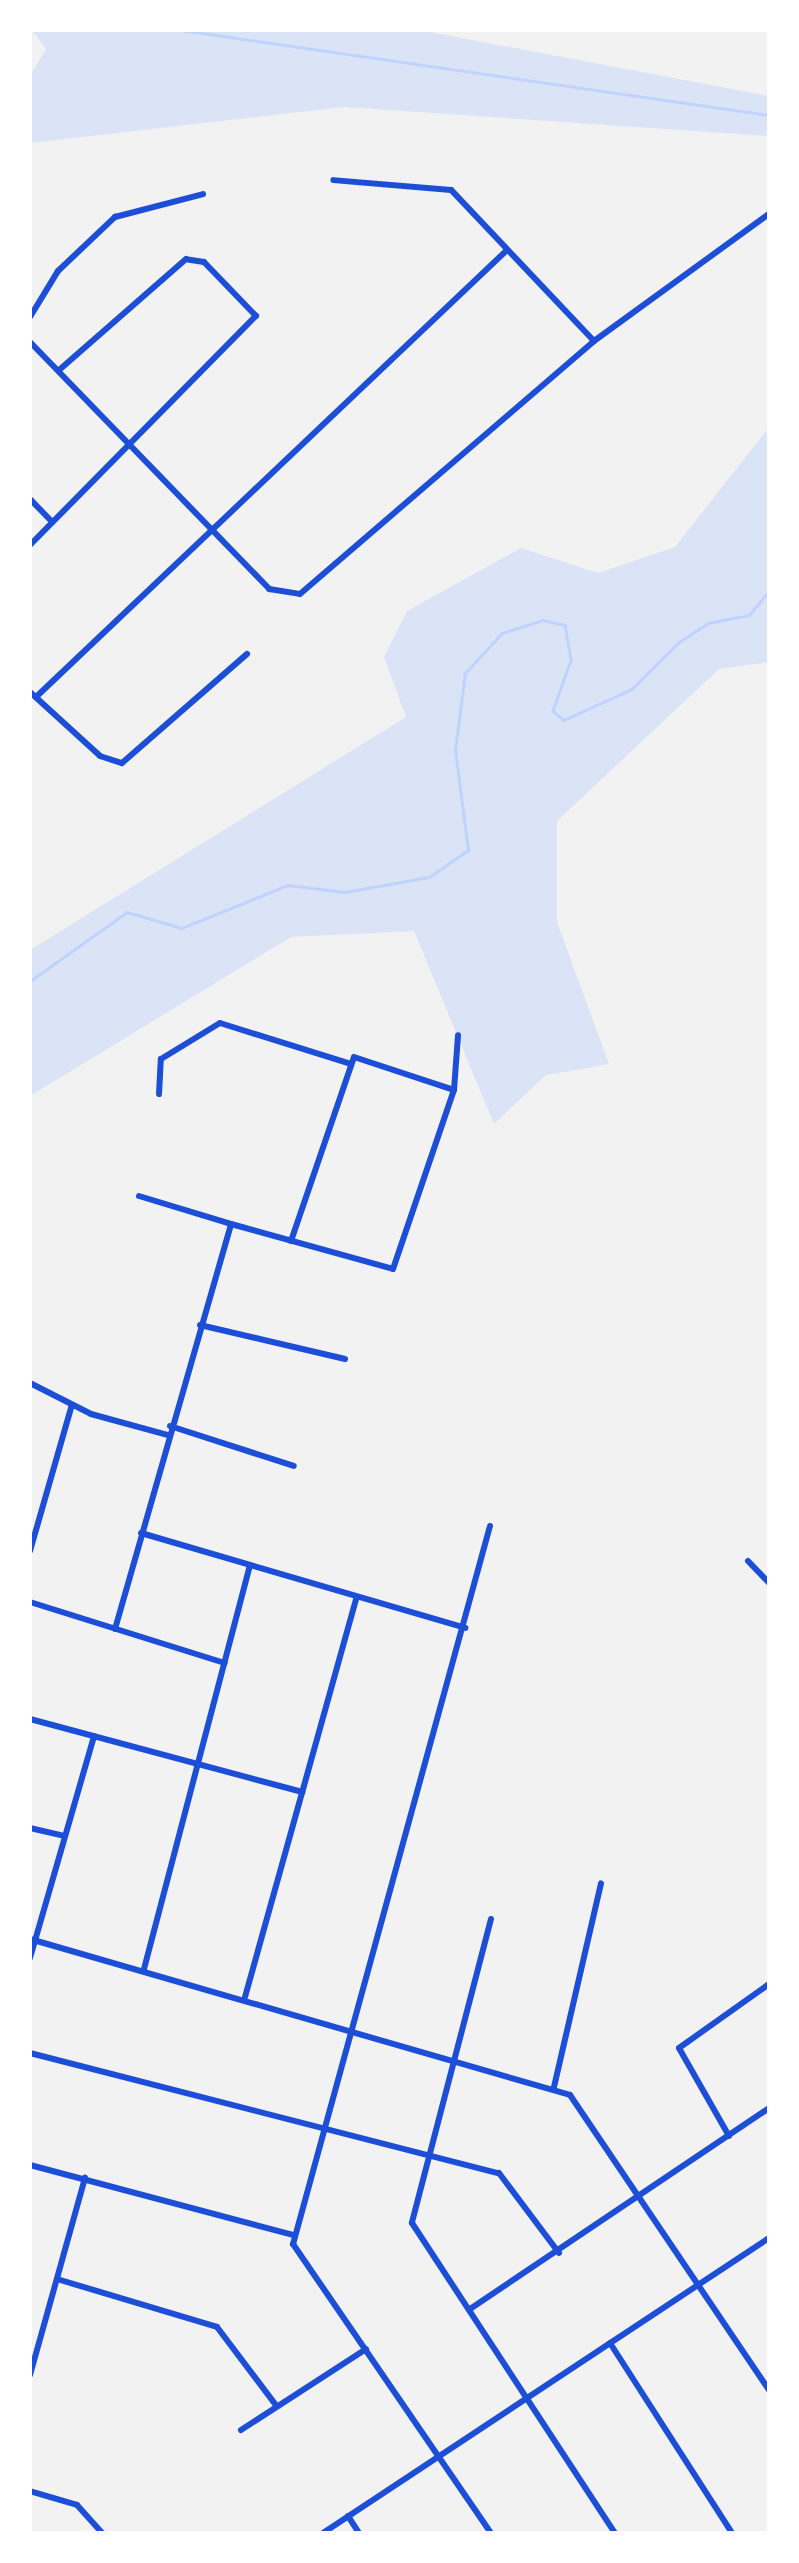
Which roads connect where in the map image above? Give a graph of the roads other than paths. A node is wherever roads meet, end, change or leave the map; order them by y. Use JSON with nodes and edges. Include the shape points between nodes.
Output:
{"nodes":[{"id":1,"x":333,"y":180,"type":"dead end"},
{"id":2,"x":203,"y":194,"type":"dead end"},
{"id":3,"x":769,"y":214,"type":"edge"},
{"id":4,"x":506,"y":251,"type":"junction"},
{"id":5,"x":30,"y":317,"type":"edge"},
{"id":6,"x":30,"y":342,"type":"edge"},
{"id":7,"x":594,"y":342,"type":"junction"},
{"id":8,"x":59,"y":370,"type":"junction"},
{"id":9,"x":132,"y":448,"type":"junction"},
{"id":10,"x":30,"y":499,"type":"edge"},
{"id":11,"x":52,"y":522,"type":"junction"},
{"id":12,"x":210,"y":531,"type":"junction"},
{"id":13,"x":30,"y":545,"type":"edge"},
{"id":14,"x":247,"y":654,"type":"dead end"},
{"id":15,"x":33,"y":694,"type":"edge"},
{"id":16,"x":458,"y":1035,"type":"dead end"},
{"id":17,"x":351,"y":1064,"type":"junction"},
{"id":18,"x":454,"y":1090,"type":"junction"},
{"id":19,"x":159,"y":1094,"type":"dead end"},
{"id":20,"x":139,"y":1196,"type":"dead end"},
{"id":21,"x":231,"y":1224,"type":"junction"},
{"id":22,"x":292,"y":1241,"type":"junction"},
{"id":23,"x":200,"y":1325,"type":"junction"},
{"id":24,"x":345,"y":1358,"type":"dead end"},
{"id":25,"x":30,"y":1383,"type":"edge"},
{"id":26,"x":72,"y":1405,"type":"junction"},
{"id":27,"x":169,"y":1430,"type":"junction"},
{"id":28,"x":294,"y":1466,"type":"dead end"},
{"id":29,"x":490,"y":1526,"type":"dead end"},
{"id":30,"x":141,"y":1533,"type":"junction"},
{"id":31,"x":30,"y":1551,"type":"edge"},
{"id":32,"x":748,"y":1562,"type":"dead end"},
{"id":33,"x":250,"y":1566,"type":"junction"},
{"id":34,"x":769,"y":1583,"type":"edge"},
{"id":35,"x":357,"y":1597,"type":"junction"},
{"id":36,"x":30,"y":1602,"type":"edge"},
{"id":37,"x":115,"y":1628,"type":"junction"},
{"id":38,"x":465,"y":1628,"type":"junction"},
{"id":39,"x":225,"y":1662,"type":"junction"},
{"id":40,"x":30,"y":1719,"type":"edge"},
{"id":41,"x":94,"y":1736,"type":"junction"},
{"id":42,"x":197,"y":1763,"type":"junction"},
{"id":43,"x":302,"y":1792,"type":"junction"},
{"id":44,"x":30,"y":1828,"type":"edge"},
{"id":45,"x":64,"y":1836,"type":"junction"},
{"id":46,"x":601,"y":1884,"type":"dead end"},
{"id":47,"x":491,"y":1919,"type":"dead end"},
{"id":48,"x":32,"y":1939,"type":"edge"},
{"id":49,"x":30,"y":1958,"type":"edge"},
{"id":50,"x":144,"y":1968,"type":"junction"},
{"id":51,"x":769,"y":1984,"type":"edge"},
{"id":52,"x":245,"y":1998,"type":"junction"},
{"id":53,"x":353,"y":2033,"type":"junction"},
{"id":54,"x":30,"y":2053,"type":"edge"},
{"id":55,"x":452,"y":2060,"type":"junction"},
{"id":56,"x":554,"y":2087,"type":"junction"},
{"id":57,"x":769,"y":2108,"type":"edge"},
{"id":58,"x":324,"y":2131,"type":"junction"},
{"id":59,"x":729,"y":2136,"type":"junction"},
{"id":60,"x":427,"y":2158,"type":"junction"},
{"id":61,"x":30,"y":2165,"type":"edge"},
{"id":62,"x":85,"y":2178,"type":"junction"},
{"id":63,"x":641,"y":2197,"type":"junction"},
{"id":64,"x":294,"y":2236,"type":"junction"},
{"id":65,"x":769,"y":2238,"type":"edge"},
{"id":66,"x":560,"y":2253,"type":"junction"},
{"id":67,"x":57,"y":2279,"type":"junction"},
{"id":68,"x":700,"y":2286,"type":"junction"},
{"id":69,"x":470,"y":2309,"type":"junction"},
{"id":70,"x":610,"y":2342,"type":"junction"},
{"id":71,"x":366,"y":2349,"type":"junction"},
{"id":72,"x":30,"y":2375,"type":"edge"},
{"id":73,"x":769,"y":2390,"type":"edge"},
{"id":74,"x":529,"y":2396,"type":"junction"},
{"id":75,"x":275,"y":2404,"type":"junction"},
{"id":76,"x":241,"y":2430,"type":"dead end"},
{"id":77,"x":438,"y":2456,"type":"junction"},
{"id":78,"x":30,"y":2492,"type":"edge"},
{"id":79,"x":348,"y":2516,"type":"junction"},
{"id":80,"x":102,"y":2533,"type":"edge"},
{"id":81,"x":323,"y":2533,"type":"edge"},
{"id":82,"x":360,"y":2533,"type":"edge"},
{"id":83,"x":490,"y":2533,"type":"edge"},
{"id":84,"x":616,"y":2533,"type":"edge"},
{"id":85,"x":732,"y":2533,"type":"edge"}],
"edges":[{"from":1,"to":4,"type":"street","via":[[451,190]]},
{"from":2,"to":5,"type":"street","via":[[116,216],[58,271]]},
{"from":3,"to":7,"type":"street"},
{"from":4,"to":7,"type":"street"},
{"from":4,"to":12,"type":"street"},
{"from":6,"to":8,"type":"street"},
{"from":7,"to":12,"type":"street","via":[[300,594],[278,596]]},
{"from":8,"to":9,"type":"street"},
{"from":8,"to":9,"type":"street","via":[[186,259],[204,262],[253,311],[255,326]]},
{"from":9,"to":11,"type":"street"},
{"from":9,"to":12,"type":"street"},
{"from":10,"to":11,"type":"street"},
{"from":11,"to":13,"type":"street"},
{"from":12,"to":15,"type":"street"},
{"from":14,"to":15,"type":"street","via":[[122,762],[100,756]]},
{"from":16,"to":18,"type":"street"},
{"from":17,"to":18,"type":"street","via":[[354,1057]]},
{"from":17,"to":19,"type":"street","via":[[220,1023],[161,1059]]},
{"from":17,"to":22,"type":"street"},
{"from":18,"to":22,"type":"street","via":[[392,1269]]},
{"from":20,"to":21,"type":"street"},
{"from":21,"to":22,"type":"street"},
{"from":21,"to":23,"type":"street"},
{"from":23,"to":24,"type":"street"},
{"from":23,"to":27,"type":"street"},
{"from":25,"to":26,"type":"street"},
{"from":26,"to":27,"type":"street"},
{"from":26,"to":31,"type":"street"},
{"from":27,"to":28,"type":"street"},
{"from":27,"to":30,"type":"street"},
{"from":29,"to":38,"type":"street"},
{"from":30,"to":33,"type":"street"},
{"from":30,"to":37,"type":"street"},
{"from":32,"to":34,"type":"street"},
{"from":33,"to":35,"type":"street"},
{"from":33,"to":39,"type":"street"},
{"from":35,"to":38,"type":"street"},
{"from":35,"to":43,"type":"street"},
{"from":36,"to":37,"type":"street"},
{"from":37,"to":39,"type":"street"},
{"from":38,"to":53,"type":"street"},
{"from":39,"to":42,"type":"street"},
{"from":40,"to":41,"type":"street"},
{"from":41,"to":42,"type":"street"},
{"from":41,"to":45,"type":"street"},
{"from":42,"to":43,"type":"street"},
{"from":42,"to":50,"type":"street"},
{"from":43,"to":52,"type":"street"},
{"from":44,"to":45,"type":"street"},
{"from":45,"to":48,"type":"street"},
{"from":46,"to":56,"type":"street"},
{"from":47,"to":55,"type":"street"},
{"from":48,"to":49,"type":"street"},
{"from":48,"to":50,"type":"street"},
{"from":50,"to":52,"type":"street"},
{"from":51,"to":59,"type":"street","via":[[679,2048]]},
{"from":52,"to":53,"type":"street"},
{"from":53,"to":55,"type":"street"},
{"from":53,"to":58,"type":"street"},
{"from":54,"to":58,"type":"street"},
{"from":55,"to":56,"type":"street"},
{"from":55,"to":60,"type":"street"},
{"from":56,"to":63,"type":"street","via":[[578,2100]]},
{"from":57,"to":59,"type":"street"},
{"from":58,"to":60,"type":"street"},
{"from":58,"to":64,"type":"street"},
{"from":59,"to":63,"type":"street"},
{"from":60,"to":66,"type":"street","via":[[508,2178]]},
{"from":60,"to":69,"type":"street","via":[[412,2222]]},
{"from":61,"to":62,"type":"street"},
{"from":62,"to":64,"type":"street"},
{"from":62,"to":67,"type":"street"},
{"from":63,"to":66,"type":"street"},
{"from":63,"to":68,"type":"street"},
{"from":64,"to":71,"type":"street"},
{"from":65,"to":68,"type":"street"},
{"from":66,"to":69,"type":"street"},
{"from":67,"to":72,"type":"street"},
{"from":67,"to":75,"type":"street","via":[[217,2327]]},
{"from":68,"to":70,"type":"street"},
{"from":68,"to":73,"type":"street"},
{"from":69,"to":74,"type":"street"},
{"from":70,"to":74,"type":"street"},
{"from":70,"to":85,"type":"street"},
{"from":71,"to":75,"type":"street"},
{"from":71,"to":77,"type":"street"},
{"from":74,"to":77,"type":"street"},
{"from":74,"to":84,"type":"street"},
{"from":75,"to":76,"type":"street"},
{"from":77,"to":79,"type":"street"},
{"from":77,"to":83,"type":"street"},
{"from":78,"to":80,"type":"street","via":[[76,2506]]},
{"from":79,"to":81,"type":"street"},
{"from":79,"to":82,"type":"street"}]}
